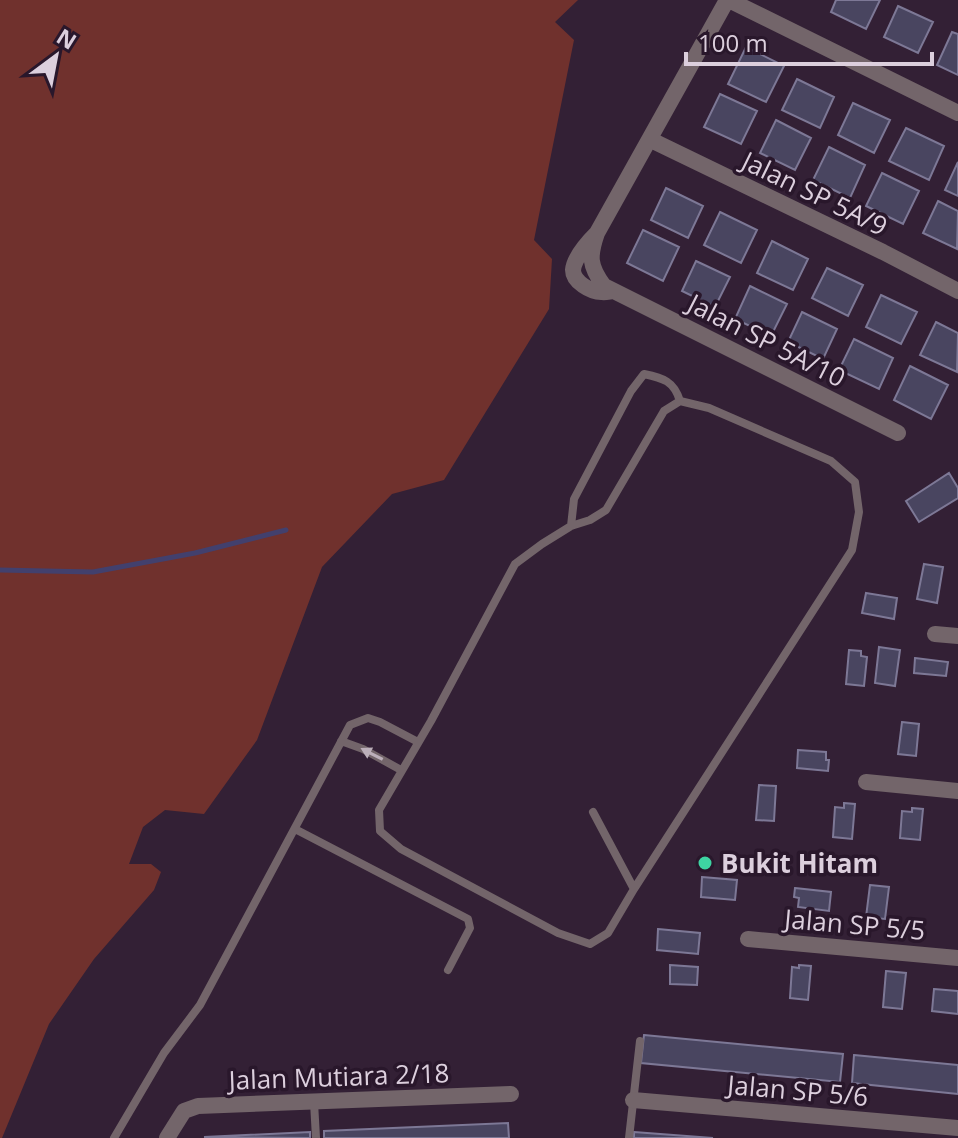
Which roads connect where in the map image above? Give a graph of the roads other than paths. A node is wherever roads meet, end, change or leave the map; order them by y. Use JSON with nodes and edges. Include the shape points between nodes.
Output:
{"nodes":[{"id":1,"x":728,"y":0,"type":"edge"},
{"id":2,"x":958,"y":113,"type":"edge"},
{"id":3,"x":651,"y":140,"type":"junction"},
{"id":4,"x":958,"y":291,"type":"edge"},
{"id":5,"x":680,"y":401,"type":"junction"},
{"id":6,"x":898,"y":433,"type":"dead end"},
{"id":7,"x":571,"y":526,"type":"junction"},
{"id":8,"x":935,"y":634,"type":"dead end"},
{"id":9,"x":958,"y":636,"type":"edge"},
{"id":10,"x":341,"y":741,"type":"junction"},
{"id":11,"x":418,"y":742,"type":"junction"},
{"id":12,"x":401,"y":770,"type":"junction"},
{"id":13,"x":866,"y":782,"type":"dead end"},
{"id":14,"x":958,"y":791,"type":"edge"},
{"id":15,"x":593,"y":812,"type":"dead end"},
{"id":16,"x":295,"y":829,"type":"junction"},
{"id":17,"x":634,"y":889,"type":"junction"},
{"id":18,"x":748,"y":939,"type":"dead end"},
{"id":19,"x":958,"y":958,"type":"edge"},
{"id":20,"x":448,"y":970,"type":"dead end"},
{"id":21,"x":640,"y":1041,"type":"dead end"},
{"id":22,"x":511,"y":1094,"type":"dead end"},
{"id":23,"x":633,"y":1100,"type":"junction"},
{"id":24,"x":314,"y":1101,"type":"junction"},
{"id":25,"x":958,"y":1128,"type":"edge"},
{"id":26,"x":114,"y":1138,"type":"edge"},
{"id":27,"x":167,"y":1138,"type":"edge"},
{"id":28,"x":316,"y":1138,"type":"edge"},
{"id":29,"x":629,"y":1138,"type":"edge"}],
"edges":[{"from":1,"to":2,"type":"street"},
{"from":1,"to":3,"type":"street"},
{"from":3,"to":4,"type":"street","name":"Jalan SP 5A/9"},
{"from":3,"to":6,"type":"street","name":"Jalan SP 5A/10","via":[[580,255],[574,275],[584,286],[599,293],[614,291]]},
{"from":5,"to":7,"type":"lane","via":[[664,411],[606,510]]},
{"from":5,"to":7,"type":"lane","via":[[676,388],[644,374],[574,499]]},
{"from":5,"to":17,"type":"lane","via":[[709,408],[831,461],[855,482],[859,512],[852,550]]},
{"from":7,"to":11,"type":"lane","via":[[515,564]]},
{"from":8,"to":9,"type":"street"},
{"from":10,"to":11,"type":"lane","via":[[350,725],[368,718]]},
{"from":12,"to":10,"type":"lane","one_way":true},
{"from":10,"to":16,"type":"lane"},
{"from":11,"to":12,"type":"lane"},
{"from":12,"to":17,"type":"lane","via":[[379,810],[380,831],[401,849],[558,933],[590,944],[608,933]]},
{"from":13,"to":14,"type":"street"},
{"from":15,"to":17,"type":"lane"},
{"from":16,"to":20,"type":"lane","via":[[468,919],[470,928]]},
{"from":16,"to":26,"type":"lane","via":[[200,1005],[164,1053]]},
{"from":18,"to":19,"type":"street","name":"Jalan SP 5/5"},
{"from":21,"to":23,"type":"lane"},
{"from":22,"to":24,"type":"street","name":"Jalan Mutiara 2/18"},
{"from":23,"to":25,"type":"street","name":"Jalan SP 5/6"},
{"from":23,"to":29,"type":"lane"},
{"from":24,"to":27,"type":"street","name":"Jalan Mutiara 2/18","via":[[198,1106],[184,1111]]},
{"from":24,"to":28,"type":"lane"}]}
